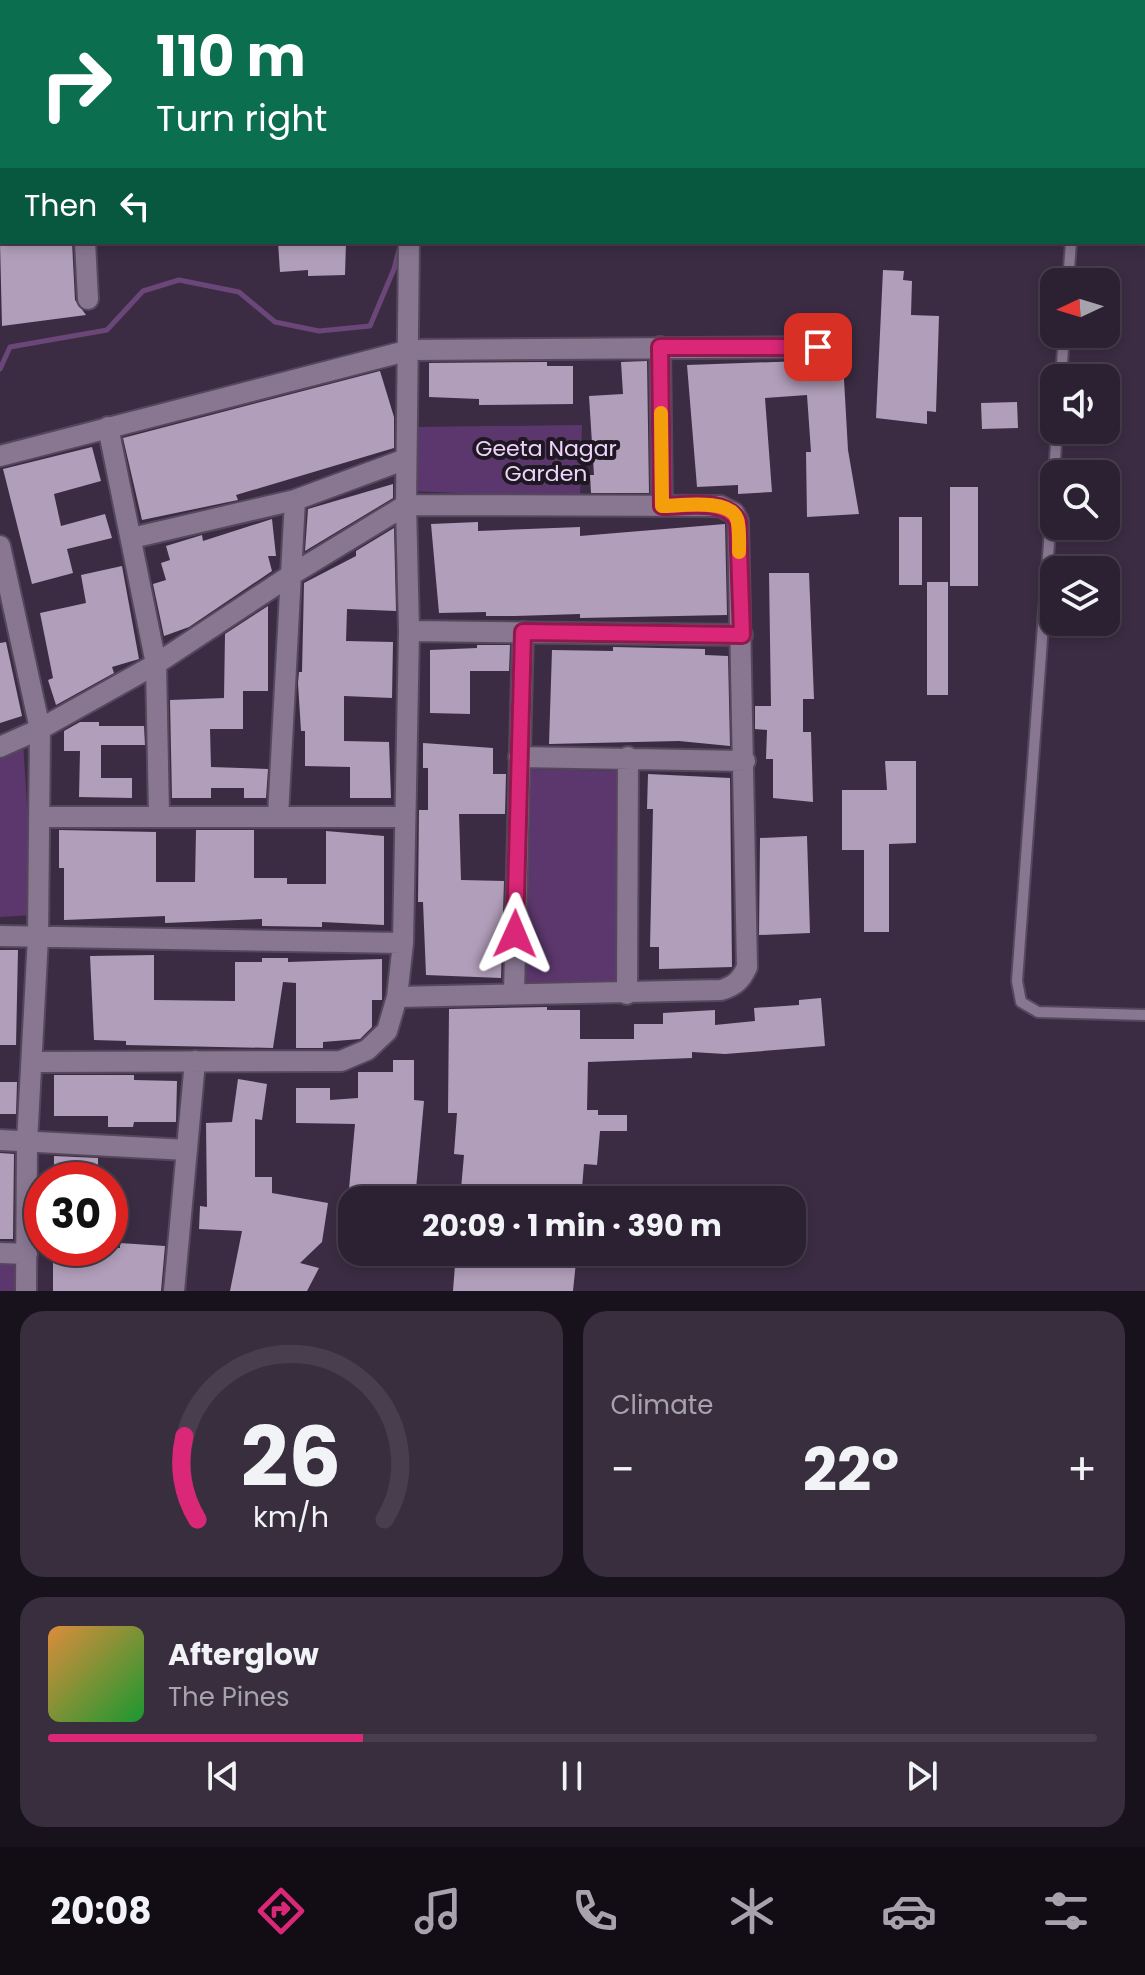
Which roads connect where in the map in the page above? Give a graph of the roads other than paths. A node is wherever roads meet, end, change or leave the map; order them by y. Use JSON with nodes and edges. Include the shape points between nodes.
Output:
{"nodes":[{"id":1,"x":85,"y":244,"type":"edge"},
{"id":2,"x":409,"y":244,"type":"edge"},
{"id":3,"x":1071,"y":244,"type":"edge"},
{"id":4,"x":1069,"y":268,"type":"edge"},
{"id":5,"x":88,"y":299,"type":"dead end"},
{"id":6,"x":660,"y":347,"type":"junction"},
{"id":7,"x":818,"y":347,"type":"dead end"},
{"id":8,"x":410,"y":350,"type":"junction"},
{"id":9,"x":108,"y":427,"type":"junction"},
{"id":10,"x":0,"y":456,"type":"edge"},
{"id":11,"x":406,"y":459,"type":"junction"},
{"id":12,"x":295,"y":500,"type":"junction"},
{"id":13,"x":406,"y":505,"type":"junction"},
{"id":14,"x":662,"y":506,"type":"junction"},
{"id":15,"x":132,"y":538,"type":"junction"},
{"id":16,"x":1049,"y":540,"type":"edge"},
{"id":17,"x":0,"y":546,"type":"edge"},
{"id":18,"x":291,"y":575,"type":"junction"},
{"id":19,"x":4,"y":588,"type":"edge"},
{"id":20,"x":409,"y":631,"type":"junction"},
{"id":21,"x":523,"y":632,"type":"junction"},
{"id":22,"x":742,"y":635,"type":"junction"},
{"id":23,"x":156,"y":664,"type":"junction"},
{"id":24,"x":40,"y":729,"type":"junction"},
{"id":25,"x":0,"y":747,"type":"edge"},
{"id":26,"x":519,"y":757,"type":"junction"},
{"id":27,"x":628,"y":757,"type":"junction"},
{"id":28,"x":745,"y":761,"type":"junction"},
{"id":29,"x":159,"y":815,"type":"junction"},
{"id":30,"x":278,"y":816,"type":"junction"},
{"id":31,"x":40,"y":817,"type":"junction"},
{"id":32,"x":405,"y":817,"type":"junction"},
{"id":33,"x":0,"y":936,"type":"edge"},
{"id":34,"x":38,"y":937,"type":"junction"},
{"id":35,"x":403,"y":943,"type":"junction"},
{"id":36,"x":514,"y":993,"type":"junction"},
{"id":37,"x":627,"y":994,"type":"junction"},
{"id":38,"x":397,"y":997,"type":"junction"},
{"id":39,"x":1145,"y":1015,"type":"edge"},
{"id":40,"x":195,"y":1061,"type":"junction"},
{"id":41,"x":33,"y":1062,"type":"junction"},
{"id":42,"x":0,"y":1140,"type":"edge"},
{"id":43,"x":27,"y":1143,"type":"junction"},
{"id":44,"x":187,"y":1150,"type":"junction"},
{"id":45,"x":27,"y":1162,"type":"edge"},
{"id":46,"x":0,"y":1253,"type":"edge"},
{"id":47,"x":24,"y":1254,"type":"edge"},
{"id":48,"x":27,"y":1266,"type":"edge"},
{"id":49,"x":26,"y":1291,"type":"edge"},
{"id":50,"x":174,"y":1291,"type":"edge"}],
"edges":[{"from":1,"to":5,"type":"street"},
{"from":2,"to":8,"type":"street"},
{"from":3,"to":4,"type":"lane"},
{"from":6,"to":7,"type":"street"},
{"from":6,"to":8,"type":"street"},
{"from":6,"to":14,"type":"street"},
{"from":8,"to":9,"type":"street"},
{"from":8,"to":11,"type":"street"},
{"from":9,"to":10,"type":"street"},
{"from":9,"to":15,"type":"street"},
{"from":11,"to":12,"type":"street"},
{"from":11,"to":13,"type":"street"},
{"from":12,"to":15,"type":"street"},
{"from":12,"to":18,"type":"street"},
{"from":13,"to":14,"type":"street"},
{"from":13,"to":18,"type":"street"},
{"from":13,"to":20,"type":"street"},
{"from":14,"to":22,"type":"street","via":[[720,506],[734,513]]},
{"from":15,"to":23,"type":"street"},
{"from":16,"to":39,"type":"lane","via":[[1017,981],[1021,1002],[1038,1012]]},
{"from":17,"to":19,"type":"street"},
{"from":18,"to":23,"type":"street"},
{"from":18,"to":30,"type":"street"},
{"from":19,"to":24,"type":"street"},
{"from":20,"to":21,"type":"street"},
{"from":20,"to":32,"type":"street"},
{"from":21,"to":22,"type":"street"},
{"from":21,"to":26,"type":"street"},
{"from":22,"to":28,"type":"street"},
{"from":23,"to":24,"type":"street"},
{"from":23,"to":29,"type":"street"},
{"from":24,"to":25,"type":"street"},
{"from":24,"to":31,"type":"street"},
{"from":26,"to":27,"type":"street"},
{"from":26,"to":36,"type":"street"},
{"from":27,"to":28,"type":"street"},
{"from":27,"to":37,"type":"street"},
{"from":28,"to":37,"type":"street","via":[[747,967],[734,986],[721,990]]},
{"from":29,"to":30,"type":"street"},
{"from":29,"to":31,"type":"street"},
{"from":30,"to":32,"type":"street"},
{"from":31,"to":34,"type":"street"},
{"from":32,"to":35,"type":"street"},
{"from":33,"to":34,"type":"street"},
{"from":34,"to":35,"type":"street"},
{"from":34,"to":41,"type":"street"},
{"from":35,"to":38,"type":"street"},
{"from":36,"to":37,"type":"street"},
{"from":36,"to":38,"type":"street"},
{"from":38,"to":40,"type":"street","via":[[387,1031],[367,1050],[341,1061]]},
{"from":40,"to":41,"type":"street"},
{"from":40,"to":44,"type":"street"},
{"from":41,"to":43,"type":"street"},
{"from":42,"to":43,"type":"street"},
{"from":43,"to":44,"type":"street"},
{"from":43,"to":45,"type":"street"},
{"from":44,"to":50,"type":"street"},
{"from":46,"to":47,"type":"street"},
{"from":48,"to":49,"type":"street"}]}
